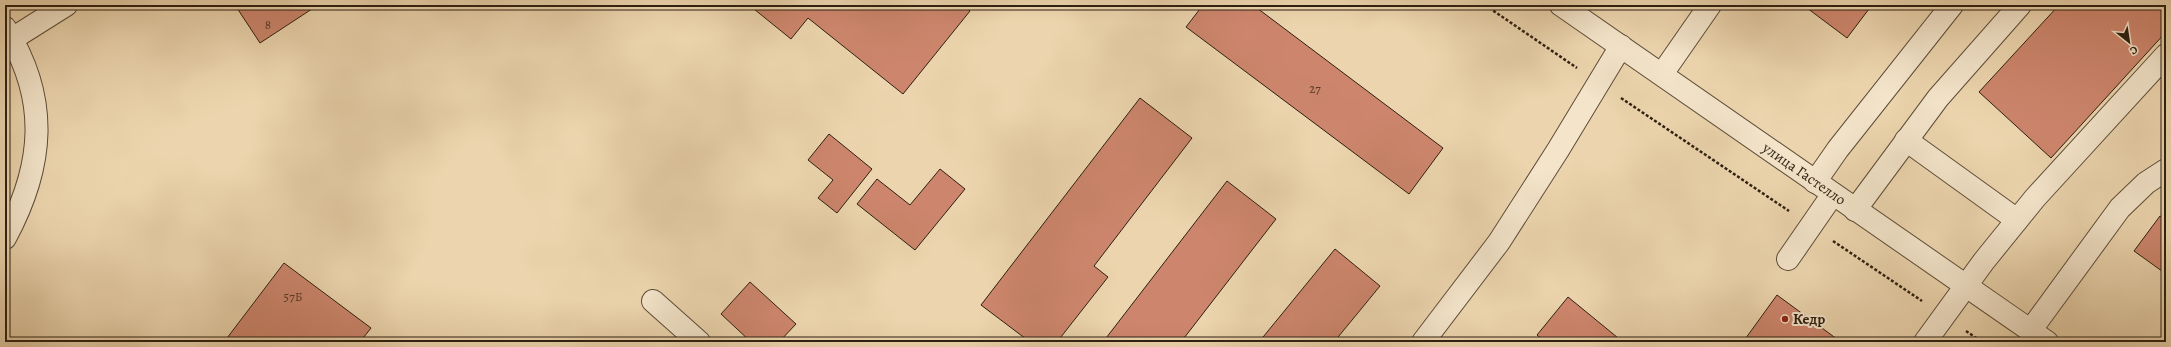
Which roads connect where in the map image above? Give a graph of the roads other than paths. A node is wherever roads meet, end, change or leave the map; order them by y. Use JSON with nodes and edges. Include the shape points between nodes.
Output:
{"nodes":[{"id":1,"x":66,"y":5,"type":"edge"},
{"id":2,"x":1561,"y":5,"type":"edge"},
{"id":3,"x":1710,"y":5,"type":"edge"},
{"id":4,"x":1952,"y":5,"type":"edge"},
{"id":5,"x":2020,"y":5,"type":"edge"},
{"id":6,"x":9,"y":34,"type":"edge"},
{"id":7,"x":1621,"y":46,"type":"junction"},
{"id":8,"x":2166,"y":55,"type":"edge"},
{"id":9,"x":1662,"y":74,"type":"junction"},
{"id":10,"x":1906,"y":140,"type":"junction"},
{"id":11,"x":2166,"y":170,"type":"edge"},
{"id":12,"x":1815,"y":182,"type":"junction"},
{"id":13,"x":1833,"y":194,"type":"junction"},
{"id":14,"x":1855,"y":210,"type":"junction"},
{"id":15,"x":2017,"y":220,"type":"junction"},
{"id":16,"x":5,"y":238,"type":"edge"},
{"id":17,"x":1788,"y":259,"type":"dead end"},
{"id":18,"x":1966,"y":285,"type":"junction"},
{"id":19,"x":653,"y":301,"type":"dead end"},
{"id":20,"x":2038,"y":336,"type":"edge"},
{"id":21,"x":699,"y":342,"type":"edge"},
{"id":22,"x":1423,"y":342,"type":"edge"},
{"id":23,"x":1925,"y":342,"type":"edge"}],
"edges":[{"from":1,"to":6,"type":"street"},
{"from":2,"to":7,"type":"street","name":"улица Гастелло"},
{"from":3,"to":9,"type":"street"},
{"from":4,"to":12,"type":"street","via":[[1838,149]]},
{"from":5,"to":10,"type":"street","via":[[1938,98]]},
{"from":6,"to":16,"type":"street","via":[[29,76],[36,105],[37,140],[30,176]]},
{"from":7,"to":9,"type":"street","name":"улица Гастелло"},
{"from":7,"to":22,"type":"street","via":[[1499,242]]},
{"from":8,"to":15,"type":"street"},
{"from":9,"to":12,"type":"street","name":"улица Гастелло"},
{"from":10,"to":14,"type":"street"},
{"from":10,"to":15,"type":"street"},
{"from":11,"to":20,"type":"street","via":[[2142,187],[2120,208]]},
{"from":12,"to":13,"type":"street","name":"улица Гастелло"},
{"from":13,"to":14,"type":"street","name":"улица Гастелло"},
{"from":13,"to":17,"type":"street"},
{"from":14,"to":18,"type":"street","name":"улица Гастелло"},
{"from":15,"to":18,"type":"street"},
{"from":18,"to":20,"type":"street","name":"улица Гастелло"},
{"from":18,"to":23,"type":"street"},
{"from":19,"to":21,"type":"street"}]}
